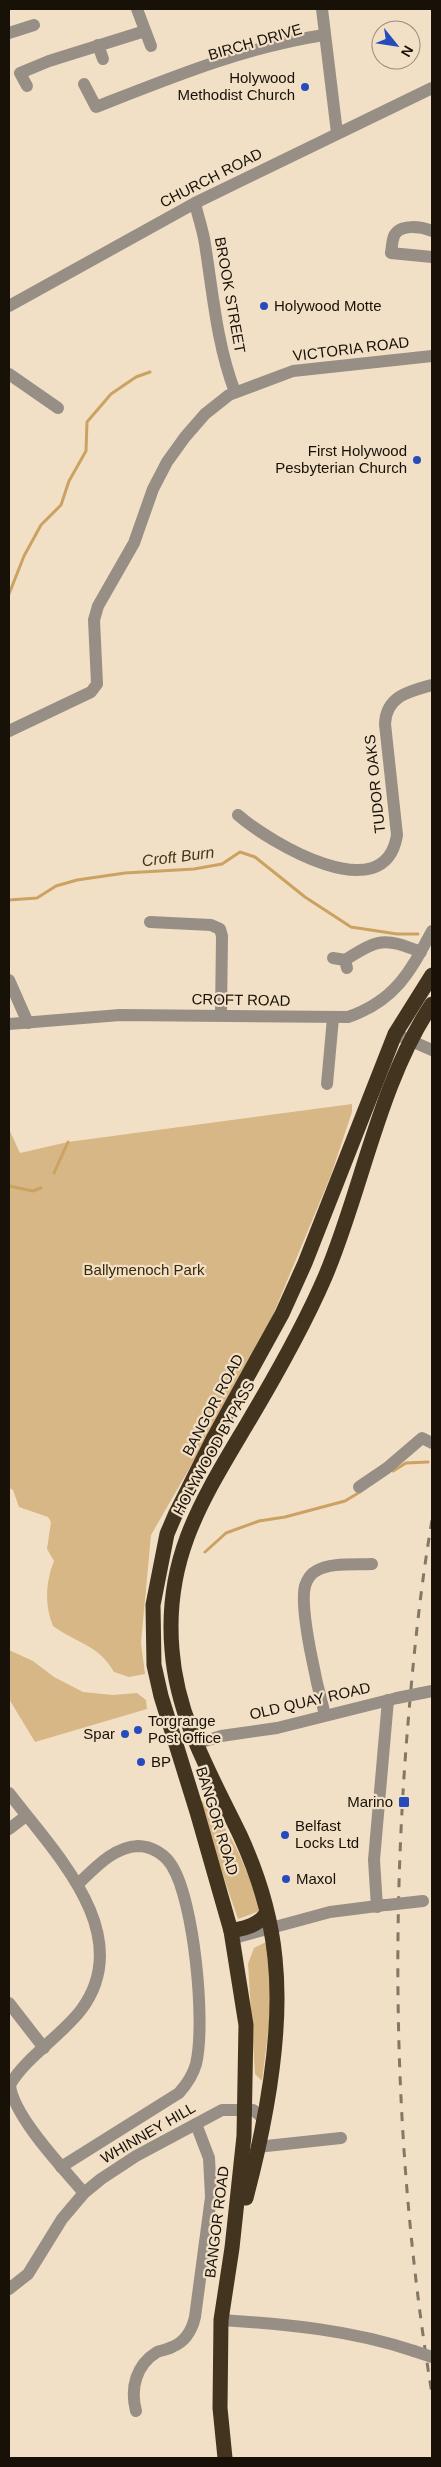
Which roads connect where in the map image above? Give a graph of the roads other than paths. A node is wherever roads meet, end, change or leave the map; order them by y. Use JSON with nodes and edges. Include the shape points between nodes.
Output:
{"nodes":[{"id":1,"x":137,"y":9,"type":"edge"},
{"id":2,"x":322,"y":9,"type":"edge"},
{"id":3,"x":34,"y":25,"type":"dead end"},
{"id":4,"x":145,"y":31,"type":"junction"},
{"id":5,"x":9,"y":33,"type":"edge"},
{"id":6,"x":324,"y":38,"type":"junction"},
{"id":7,"x":98,"y":45,"type":"junction"},
{"id":8,"x":151,"y":46,"type":"dead end"},
{"id":9,"x":103,"y":59,"type":"dead end"},
{"id":10,"x":84,"y":84,"type":"dead end"},
{"id":11,"x":27,"y":86,"type":"dead end"},
{"id":12,"x":432,"y":88,"type":"edge"},
{"id":13,"x":111,"y":109,"type":"dead end"},
{"id":14,"x":337,"y":133,"type":"junction"},
{"id":15,"x":196,"y":203,"type":"junction"},
{"id":16,"x":432,"y":231,"type":"edge"},
{"id":17,"x":432,"y":257,"type":"edge"},
{"id":18,"x":9,"y":306,"type":"edge"},
{"id":19,"x":432,"y":356,"type":"edge"},
{"id":20,"x":9,"y":374,"type":"edge"},
{"id":21,"x":235,"y":392,"type":"junction"},
{"id":22,"x":58,"y":408,"type":"dead end"},
{"id":23,"x":432,"y":685,"type":"edge"},
{"id":24,"x":9,"y":731,"type":"edge"},
{"id":25,"x":238,"y":815,"type":"dead end"},
{"id":26,"x":150,"y":922,"type":"dead end"},
{"id":27,"x":432,"y":931,"type":"edge"},
{"id":28,"x":421,"y":952,"type":"junction"},
{"id":29,"x":342,"y":962,"type":"dead end"},
{"id":30,"x":432,"y":975,"type":"edge"},
{"id":31,"x":9,"y":980,"type":"edge"},
{"id":32,"x":432,"y":1004,"type":"edge"},
{"id":33,"x":221,"y":1016,"type":"junction"},
{"id":34,"x":333,"y":1018,"type":"junction"},
{"id":35,"x":28,"y":1022,"type":"junction"},
{"id":36,"x":9,"y":1024,"type":"edge"},
{"id":37,"x":395,"y":1034,"type":"junction"},
{"id":38,"x":410,"y":1041,"type":"junction"},
{"id":39,"x":432,"y":1050,"type":"edge"},
{"id":40,"x":327,"y":1084,"type":"dead end"},
{"id":41,"x":432,"y":1444,"type":"edge"},
{"id":42,"x":360,"y":1487,"type":"dead end"},
{"id":43,"x":160,"y":1562,"type":"junction"},
{"id":44,"x":372,"y":1564,"type":"dead end"},
{"id":45,"x":178,"y":1566,"type":"junction"},
{"id":46,"x":427,"y":1692,"type":"edge"},
{"id":47,"x":393,"y":1699,"type":"junction"},
{"id":48,"x":325,"y":1714,"type":"junction"},
{"id":49,"x":195,"y":1744,"type":"junction"},
{"id":50,"x":9,"y":1793,"type":"edge"},
{"id":51,"x":26,"y":1816,"type":"junction"},
{"id":52,"x":9,"y":1829,"type":"edge"},
{"id":53,"x":78,"y":1884,"type":"junction"},
{"id":54,"x":427,"y":1900,"type":"edge"},
{"id":55,"x":382,"y":1906,"type":"junction"},
{"id":56,"x":268,"y":1921,"type":"junction"},
{"id":57,"x":231,"y":1935,"type":"junction"},
{"id":58,"x":9,"y":2003,"type":"edge"},
{"id":59,"x":44,"y":2048,"type":"junction"},
{"id":60,"x":10,"y":2089,"type":"edge"},
{"id":61,"x":254,"y":2112,"type":"junction"},
{"id":62,"x":196,"y":2124,"type":"junction"},
{"id":63,"x":341,"y":2138,"type":"dead end"},
{"id":64,"x":257,"y":2147,"type":"junction"},
{"id":65,"x":62,"y":2168,"type":"junction"},
{"id":66,"x":84,"y":2193,"type":"junction"},
{"id":67,"x":232,"y":2248,"type":"junction"},
{"id":68,"x":9,"y":2289,"type":"edge"},
{"id":69,"x":221,"y":2320,"type":"junction"},
{"id":70,"x":432,"y":2357,"type":"edge"},
{"id":71,"x":136,"y":2410,"type":"dead end"},
{"id":72,"x":225,"y":2458,"type":"edge"}],
"edges":[{"from":1,"to":4,"type":"street"},
{"from":2,"to":6,"type":"street"},
{"from":3,"to":5,"type":"street"},
{"from":4,"to":7,"type":"street"},
{"from":4,"to":8,"type":"street"},
{"from":6,"to":10,"type":"street","via":[[289,40],[244,53],[96,107]]},
{"from":6,"to":13,"type":"street","name":"BIRCH DRIVE","via":[[213,70]]},
{"from":6,"to":14,"type":"street"},
{"from":7,"to":9,"type":"street"},
{"from":7,"to":11,"type":"street","via":[[20,73]]},
{"from":12,"to":14,"type":"street","name":"CHURCH ROAD"},
{"from":14,"to":15,"type":"street","name":"CHURCH ROAD"},
{"from":15,"to":18,"type":"street","name":"CHURCH ROAD"},
{"from":15,"to":21,"type":"street","name":"BROOK STREET","via":[[217,331]]},
{"from":16,"to":17,"type":"street","via":[[422,227],[402,229],[394,234],[391,253]]},
{"from":19,"to":21,"type":"street","name":"VICTORIA ROAD","via":[[293,371]]},
{"from":20,"to":22,"type":"street"},
{"from":21,"to":24,"type":"street","name":"VICTORIA ROAD","via":[[195,425],[171,455],[156,482],[134,543],[98,606],[94,620],[97,684],[91,692]]},
{"from":23,"to":25,"type":"street","name":"TUDOR OAKS","via":[[402,694],[387,712],[385,724],[397,836],[394,850],[378,866],[357,872],[315,859],[280,844]]},
{"from":26,"to":33,"type":"street","via":[[211,925],[220,929]]},
{"from":27,"to":28,"type":"street","name":"CROFT ROAD"},
{"from":28,"to":29,"type":"street","via":[[379,941]]},
{"from":28,"to":34,"type":"street","name":"CROFT ROAD","via":[[406,977],[385,999],[361,1013]]},
{"from":30,"to":37,"type":"highway"},
{"from":31,"to":35,"type":"street"},
{"from":32,"to":38,"type":"highway","name":"HOLYWOOD BYPASS"},
{"from":33,"to":34,"type":"street","name":"CROFT ROAD"},
{"from":33,"to":35,"type":"street","name":"CROFT ROAD","via":[[120,1015]]},
{"from":34,"to":40,"type":"street"},
{"from":35,"to":36,"type":"street","name":"CROFT ROAD"},
{"from":37,"to":38,"type":"street"},
{"from":37,"to":43,"type":"highway","name":"BANGOR ROAD","via":[[282,1314],[176,1513]]},
{"from":38,"to":39,"type":"street"},
{"from":38,"to":45,"type":"highway","name":"HOLYWOOD BYPASS","via":[[325,1276],[280,1366],[214,1478],[187,1533]]},
{"from":41,"to":42,"type":"street","via":[[422,1438]]},
{"from":43,"to":45,"type":"highway"},
{"from":43,"to":57,"type":"highway","name":"BANGOR ROAD","via":[[153,1605],[154,1665],[160,1696]]},
{"from":44,"to":48,"type":"street","via":[[321,1568],[305,1585],[308,1633]]},
{"from":45,"to":49,"type":"highway","name":"HOLYWOOD BYPASS","via":[[170,1613],[172,1652],[182,1705]]},
{"from":46,"to":47,"type":"street","name":"OLD QUAY ROAD","bridge":true},
{"from":47,"to":48,"type":"street","name":"OLD QUAY ROAD"},
{"from":47,"to":55,"type":"street","via":[[374,1860]]},
{"from":48,"to":49,"type":"street","name":"OLD QUAY ROAD","via":[[276,1728],[222,1736]]},
{"from":49,"to":56,"type":"highway","name":"HOLYWOOD BYPASS","via":[[240,1836]]},
{"from":50,"to":51,"type":"street"},
{"from":51,"to":52,"type":"street"},
{"from":51,"to":53,"type":"street"},
{"from":53,"to":59,"type":"street","via":[[98,1932],[98,1966],[92,1989],[81,2010]]},
{"from":53,"to":65,"type":"street","via":[[112,1854],[132,1847],[152,1849],[169,1861],[179,1881],[190,1924],[200,2036],[195,2066],[179,2093]]},
{"from":54,"to":55,"type":"street","bridge":true},
{"from":55,"to":56,"type":"street"},
{"from":56,"to":57,"type":"highway"},
{"from":56,"to":61,"type":"highway","name":"HOLYWOOD BYPASS","via":[[275,1956],[277,1998],[274,2039],[268,2085]]},
{"from":57,"to":61,"type":"highway","name":"BANGOR ROAD","via":[[247,2035]]},
{"from":58,"to":59,"type":"street"},
{"from":59,"to":60,"type":"street","via":[[13,2080]]},
{"from":60,"to":65,"type":"street","via":[[30,2126]]},
{"from":61,"to":62,"type":"street","name":"WHINNEY HILL","via":[[222,2110]]},
{"from":61,"to":64,"type":"highway","name":"HOLYWOOD BYPASS"},
{"from":61,"to":67,"type":"highway","name":"BANGOR ROAD"},
{"from":62,"to":66,"type":"street","name":"WHINNEY HILL","via":[[136,2156]]},
{"from":62,"to":71,"type":"street","via":[[208,2158],[211,2198],[196,2317],[182,2341],[160,2351],[141,2368],[133,2388]]},
{"from":63,"to":64,"type":"street"},
{"from":64,"to":67,"type":"highway","name":"HOLYWOOD BYPASS"},
{"from":65,"to":66,"type":"street"},
{"from":66,"to":68,"type":"street","name":"WHINNEY HILL","via":[[62,2219],[28,2274]]},
{"from":67,"to":69,"type":"highway","name":"BANGOR ROAD"},
{"from":69,"to":70,"type":"street","bridge":true,"via":[[295,2325],[367,2337]]},
{"from":69,"to":72,"type":"highway","name":"BANGOR ROAD","via":[[220,2408]]}]}
